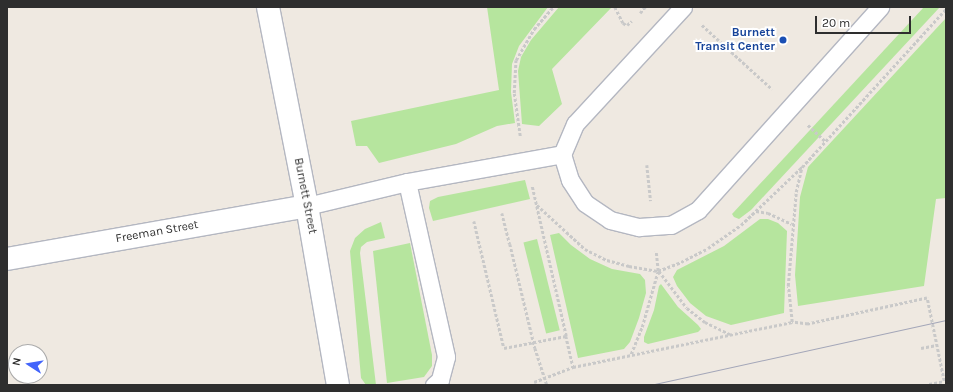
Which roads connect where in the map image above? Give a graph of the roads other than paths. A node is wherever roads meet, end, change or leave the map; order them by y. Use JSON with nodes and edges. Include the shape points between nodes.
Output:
{"nodes":[{"id":1,"x":268,"y":7,"type":"edge"},
{"id":2,"x":683,"y":7,"type":"edge"},
{"id":3,"x":880,"y":7,"type":"edge"},
{"id":4,"x":562,"y":154,"type":"junction"},
{"id":5,"x":407,"y":182,"type":"junction"},
{"id":6,"x":307,"y":206,"type":"junction"},
{"id":7,"x":7,"y":259,"type":"edge"},
{"id":8,"x":338,"y":385,"type":"edge"},
{"id":9,"x":434,"y":385,"type":"edge"}],
"edges":[{"from":1,"to":6,"type":"street","name":"Burnett Street"},
{"from":2,"to":4,"type":"lane","via":[[575,124]]},
{"from":3,"to":4,"type":"lane","via":[[698,210],[671,225],[639,227],[610,220],[585,203],[570,180]]},
{"from":4,"to":5,"type":"lane"},
{"from":5,"to":6,"type":"lane"},
{"from":5,"to":9,"type":"lane","via":[[446,357],[440,380]]},
{"from":6,"to":7,"type":"street","name":"Freeman Street"},
{"from":6,"to":8,"type":"street","name":"Burnett Street"}]}
